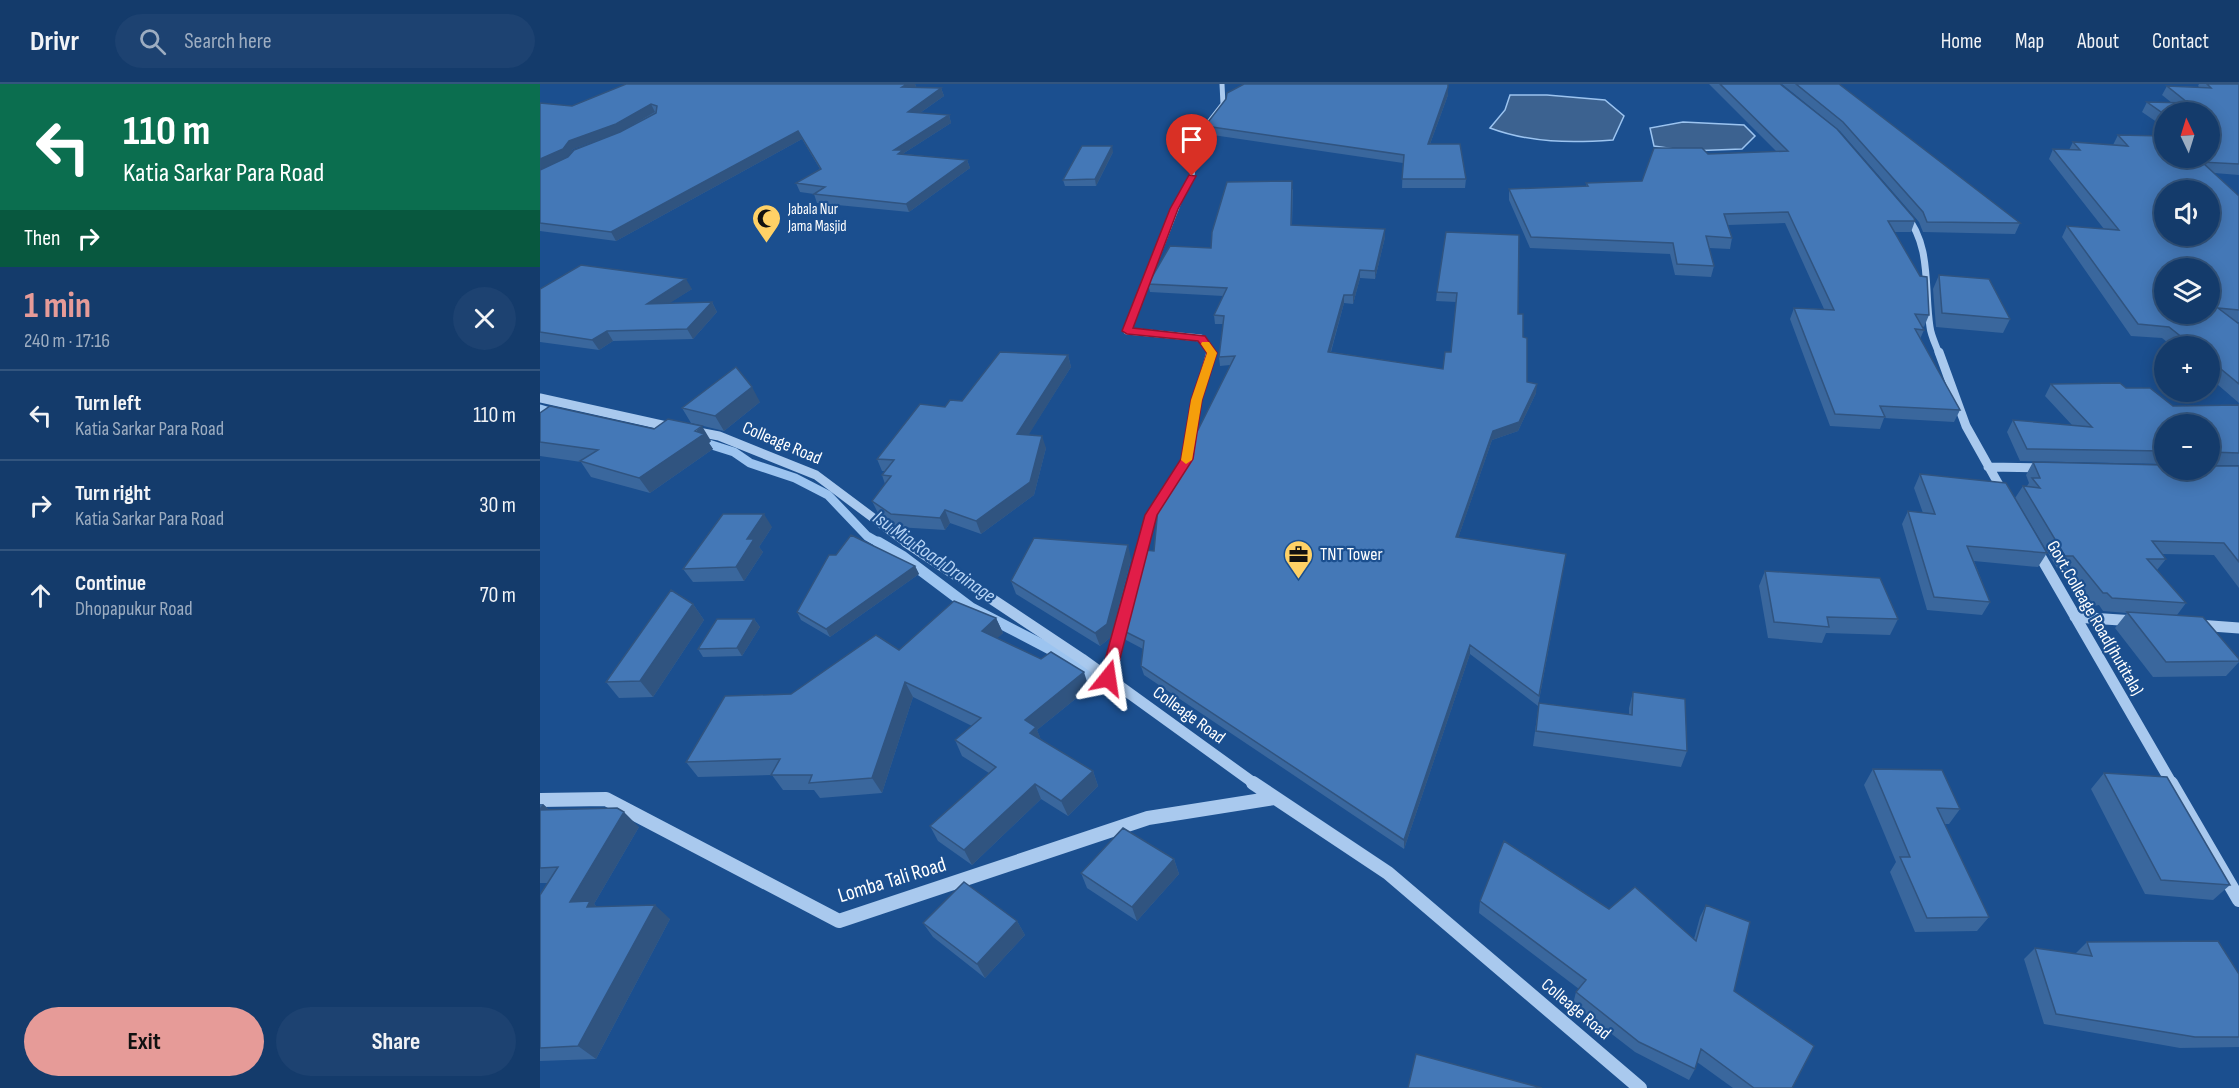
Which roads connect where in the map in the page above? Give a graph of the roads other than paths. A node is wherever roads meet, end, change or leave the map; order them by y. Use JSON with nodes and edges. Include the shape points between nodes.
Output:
{"nodes":[{"id":1,"x":1222,"y":84,"type":"edge"},
{"id":2,"x":1901,"y":209,"type":"edge"},
{"id":3,"x":540,"y":398,"type":"edge"},
{"id":4,"x":1988,"y":467,"type":"junction"},
{"id":5,"x":2048,"y":468,"type":"edge"},
{"id":6,"x":2009,"y":503,"type":"edge"},
{"id":7,"x":2027,"y":534,"type":"edge"},
{"id":8,"x":2075,"y":617,"type":"junction"},
{"id":9,"x":2145,"y":622,"type":"edge"},
{"id":10,"x":2180,"y":624,"type":"edge"},
{"id":11,"x":2239,"y":628,"type":"edge"},
{"id":12,"x":1108,"y":678,"type":"junction"},
{"id":13,"x":1274,"y":798,"type":"junction"},
{"id":14,"x":540,"y":800,"type":"edge"},
{"id":15,"x":2239,"y":900,"type":"edge"},
{"id":16,"x":1630,"y":1084,"type":"edge"}],
"edges":[{"from":1,"to":12,"type":"street","via":[[1223,104],[1198,136],[1192,176],[1174,209],[1127,331],[1201,338],[1212,353],[1197,400],[1187,459],[1151,515]]},
{"from":2,"to":4,"type":"street","via":[[1915,226],[1926,262],[1930,329],[1966,426]]},
{"from":3,"to":12,"type":"street","name":"Colleage Road","via":[[719,436],[816,475],[904,541]]},
{"from":4,"to":5,"type":"street"},
{"from":4,"to":6,"type":"street"},
{"from":7,"to":8,"type":"street","name":"Govt.Colleage Road(jhutitala)"},
{"from":8,"to":9,"type":"street"},
{"from":8,"to":15,"type":"street","name":"Govt.Colleage Road(jhutitala)"},
{"from":10,"to":11,"type":"street"},
{"from":12,"to":13,"type":"street","name":"Colleage Road"},
{"from":13,"to":14,"type":"street","name":"Lomba Tali Road","via":[[1148,818],[839,921],[606,799]]},
{"from":13,"to":16,"type":"street","name":"Colleage Road","via":[[1388,873]]}]}
